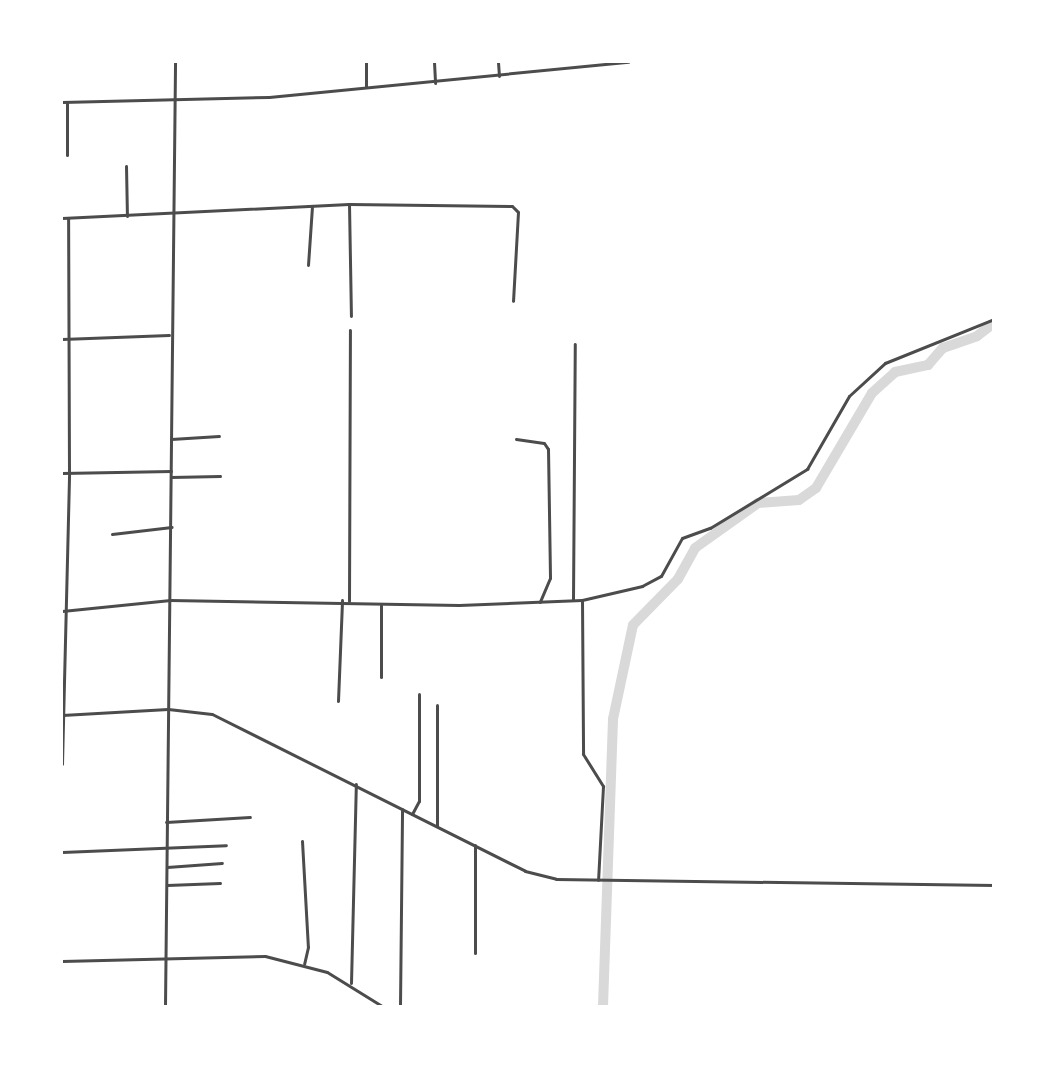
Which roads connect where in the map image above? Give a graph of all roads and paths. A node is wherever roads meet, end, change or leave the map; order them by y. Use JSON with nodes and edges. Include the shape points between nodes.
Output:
{"nodes":[{"id":1,"x":175,"y":62,"type":"edge"},
{"id":2,"x":366,"y":62,"type":"edge"},
{"id":3,"x":434,"y":62,"type":"edge"},
{"id":4,"x":498,"y":62,"type":"edge"},
{"id":5,"x":628,"y":62,"type":"edge"},
{"id":6,"x":499,"y":76,"type":"junction"},
{"id":7,"x":435,"y":83,"type":"junction"},
{"id":8,"x":366,"y":87,"type":"junction"},
{"id":9,"x":174,"y":100,"type":"junction"},
{"id":10,"x":62,"y":102,"type":"edge"},
{"id":11,"x":67,"y":102,"type":"junction"},
{"id":12,"x":67,"y":155,"type":"dead end"},
{"id":13,"x":126,"y":166,"type":"dead end"},
{"id":14,"x":349,"y":204,"type":"junction"},
{"id":15,"x":312,"y":206,"type":"junction"},
{"id":16,"x":171,"y":214,"type":"junction"},
{"id":17,"x":127,"y":216,"type":"junction"},
{"id":18,"x":62,"y":218,"type":"edge"},
{"id":19,"x":68,"y":218,"type":"junction"},
{"id":20,"x":308,"y":265,"type":"dead end"},
{"id":21,"x":513,"y":301,"type":"dead end"},
{"id":22,"x":351,"y":316,"type":"dead end"},
{"id":23,"x":993,"y":320,"type":"edge"},
{"id":24,"x":350,"y":330,"type":"dead end"},
{"id":25,"x":169,"y":335,"type":"junction"},
{"id":26,"x":62,"y":339,"type":"edge"},
{"id":27,"x":71,"y":339,"type":"junction"},
{"id":28,"x":575,"y":344,"type":"dead end"},
{"id":29,"x":219,"y":436,"type":"dead end"},
{"id":30,"x":171,"y":439,"type":"junction"},
{"id":31,"x":516,"y":439,"type":"dead end"},
{"id":32,"x":171,"y":471,"type":"junction"},
{"id":33,"x":62,"y":473,"type":"edge"},
{"id":34,"x":69,"y":473,"type":"junction"},
{"id":35,"x":220,"y":476,"type":"dead end"},
{"id":36,"x":171,"y":477,"type":"junction"},
{"id":37,"x":172,"y":527,"type":"junction"},
{"id":38,"x":112,"y":534,"type":"dead end"},
{"id":39,"x":170,"y":600,"type":"junction"},
{"id":40,"x":342,"y":600,"type":"junction"},
{"id":41,"x":573,"y":600,"type":"junction"},
{"id":42,"x":582,"y":600,"type":"junction"},
{"id":43,"x":349,"y":601,"type":"junction"},
{"id":44,"x":540,"y":602,"type":"junction"},
{"id":45,"x":381,"y":605,"type":"junction"},
{"id":46,"x":62,"y":611,"type":"edge"},
{"id":47,"x":68,"y":611,"type":"junction"},
{"id":48,"x":381,"y":678,"type":"dead end"},
{"id":49,"x":419,"y":694,"type":"dead end"},
{"id":50,"x":338,"y":701,"type":"dead end"},
{"id":51,"x":437,"y":705,"type":"dead end"},
{"id":52,"x":168,"y":710,"type":"junction"},
{"id":53,"x":62,"y":715,"type":"edge"},
{"id":54,"x":62,"y":764,"type":"edge"},
{"id":55,"x":356,"y":784,"type":"junction"},
{"id":56,"x":402,"y":809,"type":"junction"},
{"id":57,"x":412,"y":814,"type":"junction"},
{"id":58,"x":250,"y":817,"type":"dead end"},
{"id":59,"x":166,"y":822,"type":"junction"},
{"id":60,"x":437,"y":826,"type":"junction"},
{"id":61,"x":303,"y":841,"type":"dead end"},
{"id":62,"x":226,"y":845,"type":"dead end"},
{"id":63,"x":475,"y":845,"type":"junction"},
{"id":64,"x":167,"y":849,"type":"junction"},
{"id":65,"x":62,"y":852,"type":"edge"},
{"id":66,"x":222,"y":863,"type":"dead end"},
{"id":67,"x":167,"y":867,"type":"junction"},
{"id":68,"x":600,"y":881,"type":"junction"},
{"id":69,"x":220,"y":883,"type":"dead end"},
{"id":70,"x":167,"y":885,"type":"junction"},
{"id":71,"x":993,"y":885,"type":"edge"},
{"id":72,"x":475,"y":953,"type":"dead end"},
{"id":73,"x":166,"y":957,"type":"junction"},
{"id":74,"x":62,"y":961,"type":"edge"},
{"id":75,"x":303,"y":965,"type":"junction"},
{"id":76,"x":351,"y":983,"type":"junction"},
{"id":77,"x":165,"y":1006,"type":"edge"},
{"id":78,"x":382,"y":1006,"type":"edge"},
{"id":79,"x":400,"y":1006,"type":"edge"}],
"edges":[{"from":1,"to":9,"type":"street"},
{"from":2,"to":8,"type":"street"},
{"from":3,"to":7,"type":"street"},
{"from":4,"to":6,"type":"street"},
{"from":5,"to":6,"type":"street"},
{"from":6,"to":7,"type":"street"},
{"from":7,"to":8,"type":"street"},
{"from":8,"to":9,"type":"street"},
{"from":9,"to":11,"type":"street"},
{"from":9,"to":16,"type":"street"},
{"from":10,"to":11,"type":"street"},
{"from":11,"to":12,"type":"street"},
{"from":13,"to":17,"type":"street"},
{"from":14,"to":15,"type":"street"},
{"from":14,"to":21,"type":"street","via":[[512,206],[518,212]]},
{"from":14,"to":22,"type":"street"},
{"from":15,"to":16,"type":"street"},
{"from":15,"to":20,"type":"street"},
{"from":16,"to":17,"type":"street"},
{"from":16,"to":25,"type":"street"},
{"from":17,"to":19,"type":"street"},
{"from":18,"to":19,"type":"street"},
{"from":19,"to":27,"type":"street"},
{"from":23,"to":42,"type":"street","via":[[885,363],[849,396],[807,469],[710,528],[687,534],[655,582]]},
{"from":24,"to":43,"type":"street"},
{"from":25,"to":27,"type":"street"},
{"from":25,"to":30,"type":"street"},
{"from":26,"to":27,"type":"street"},
{"from":27,"to":34,"type":"street"},
{"from":28,"to":41,"type":"street"},
{"from":29,"to":30,"type":"street"},
{"from":30,"to":32,"type":"street"},
{"from":31,"to":44,"type":"street","via":[[544,443],[548,449],[550,578]]},
{"from":32,"to":34,"type":"street"},
{"from":32,"to":36,"type":"street"},
{"from":33,"to":34,"type":"street"},
{"from":34,"to":47,"type":"street"},
{"from":35,"to":36,"type":"street"},
{"from":36,"to":37,"type":"street"},
{"from":37,"to":38,"type":"street"},
{"from":37,"to":39,"type":"street"},
{"from":39,"to":40,"type":"street"},
{"from":39,"to":47,"type":"street"},
{"from":39,"to":52,"type":"street"},
{"from":40,"to":43,"type":"street"},
{"from":40,"to":50,"type":"street"},
{"from":41,"to":42,"type":"street"},
{"from":41,"to":44,"type":"street"},
{"from":42,"to":68,"type":"street","via":[[583,754],[603,786]]},
{"from":43,"to":45,"type":"street"},
{"from":44,"to":45,"type":"street"},
{"from":45,"to":48,"type":"street"},
{"from":46,"to":47,"type":"street"},
{"from":47,"to":53,"type":"street"},
{"from":49,"to":57,"type":"street","via":[[419,801]]},
{"from":51,"to":60,"type":"street"},
{"from":52,"to":53,"type":"street"},
{"from":52,"to":55,"type":"street","via":[[212,714]]},
{"from":52,"to":59,"type":"street"},
{"from":53,"to":54,"type":"street"},
{"from":55,"to":56,"type":"street"},
{"from":55,"to":76,"type":"street"},
{"from":56,"to":57,"type":"street"},
{"from":56,"to":79,"type":"street"},
{"from":57,"to":60,"type":"street"},
{"from":58,"to":59,"type":"street"},
{"from":59,"to":64,"type":"street"},
{"from":60,"to":63,"type":"street"},
{"from":61,"to":75,"type":"street","via":[[308,947]]},
{"from":62,"to":64,"type":"street"},
{"from":63,"to":68,"type":"street","via":[[536,874]]},
{"from":63,"to":72,"type":"street"},
{"from":64,"to":65,"type":"street"},
{"from":64,"to":67,"type":"street"},
{"from":66,"to":67,"type":"street"},
{"from":67,"to":70,"type":"street"},
{"from":68,"to":71,"type":"street","via":[[826,879]]},
{"from":69,"to":70,"type":"street"},
{"from":70,"to":73,"type":"street"},
{"from":73,"to":74,"type":"street"},
{"from":73,"to":75,"type":"street","via":[[266,956]]},
{"from":73,"to":77,"type":"street"},
{"from":75,"to":76,"type":"street"},
{"from":76,"to":78,"type":"street"}]}
